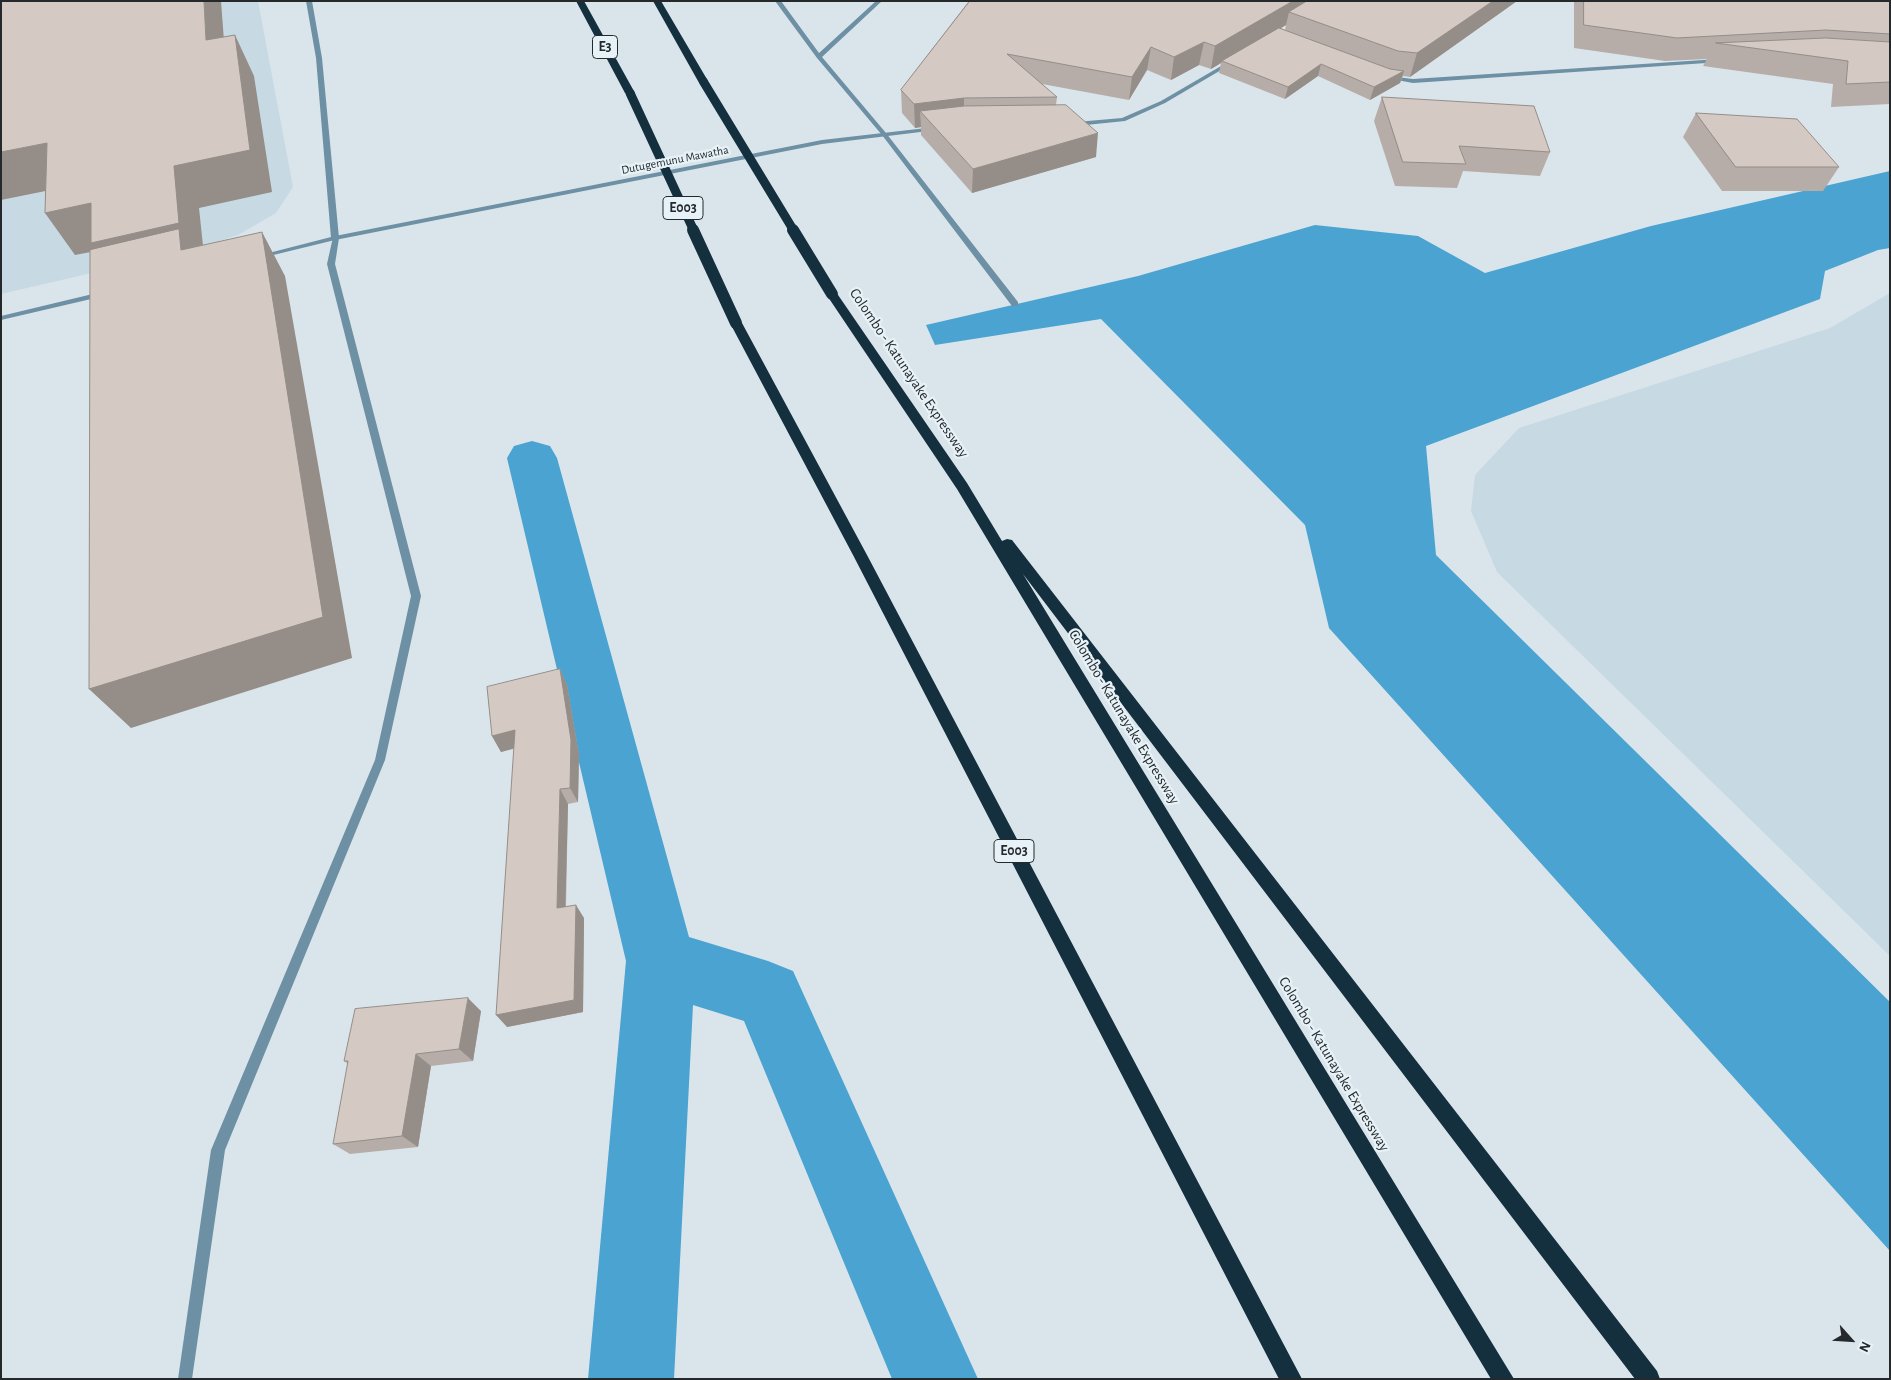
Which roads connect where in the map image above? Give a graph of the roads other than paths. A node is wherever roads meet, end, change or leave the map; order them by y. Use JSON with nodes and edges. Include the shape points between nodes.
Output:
{"nodes":[{"id":1,"x":308,"y":1,"type":"edge"},
{"id":2,"x":580,"y":1,"type":"edge"},
{"id":3,"x":657,"y":1,"type":"edge"},
{"id":4,"x":778,"y":1,"type":"edge"},
{"id":5,"x":879,"y":1,"type":"edge"},
{"id":6,"x":818,"y":57,"type":"junction"},
{"id":7,"x":1236,"y":60,"type":"edge"},
{"id":8,"x":1729,"y":60,"type":"edge"},
{"id":9,"x":1380,"y":74,"type":"edge"},
{"id":10,"x":630,"y":93,"type":"joint"},
{"id":11,"x":1071,"y":124,"type":"edge"},
{"id":12,"x":946,"y":128,"type":"edge"},
{"id":13,"x":884,"y":134,"type":"junction"},
{"id":14,"x":335,"y":238,"type":"junction"},
{"id":15,"x":249,"y":258,"type":"edge"},
{"id":16,"x":106,"y":293,"type":"edge"},
{"id":17,"x":1015,"y":304,"type":"dead end"},
{"id":18,"x":1,"y":318,"type":"edge"},
{"id":19,"x":962,"y":486,"type":"junction"},
{"id":20,"x":185,"y":1379,"type":"edge"},
{"id":21,"x":1291,"y":1379,"type":"edge"},
{"id":22,"x":1503,"y":1379,"type":"edge"},
{"id":23,"x":1649,"y":1379,"type":"edge"}],
"edges":[{"from":1,"to":14,"type":"street","via":[[319,58]]},
{"from":2,"to":10,"type":"highway","number":"E3"},
{"from":3,"to":19,"type":"highway","name":"Colombo - Katunayake Expressway","bridge":true,"via":[[832,294]]},
{"from":4,"to":6,"type":"street"},
{"from":5,"to":6,"type":"street"},
{"from":6,"to":13,"type":"street"},
{"from":7,"to":11,"type":"street","via":[[1164,102],[1123,120]]},
{"from":8,"to":9,"type":"street","via":[[1413,81]]},
{"from":10,"to":21,"type":"highway","number":"E003","bridge":true,"via":[[736,323]]},
{"from":12,"to":13,"type":"street","name":"Dutugemunu Mawatha"},
{"from":13,"to":14,"type":"street","name":"Dutugemunu Mawatha","via":[[822,142]]},
{"from":13,"to":17,"type":"street"},
{"from":14,"to":15,"type":"street","name":"Dutugemunu Mawatha"},
{"from":14,"to":20,"type":"street","via":[[331,264],[416,596],[380,760],[218,1150]]},
{"from":16,"to":18,"type":"street"},
{"from":19,"to":22,"type":"highway","name":"Colombo - Katunayake Expressway"},
{"from":19,"to":23,"type":"highway"}]}
